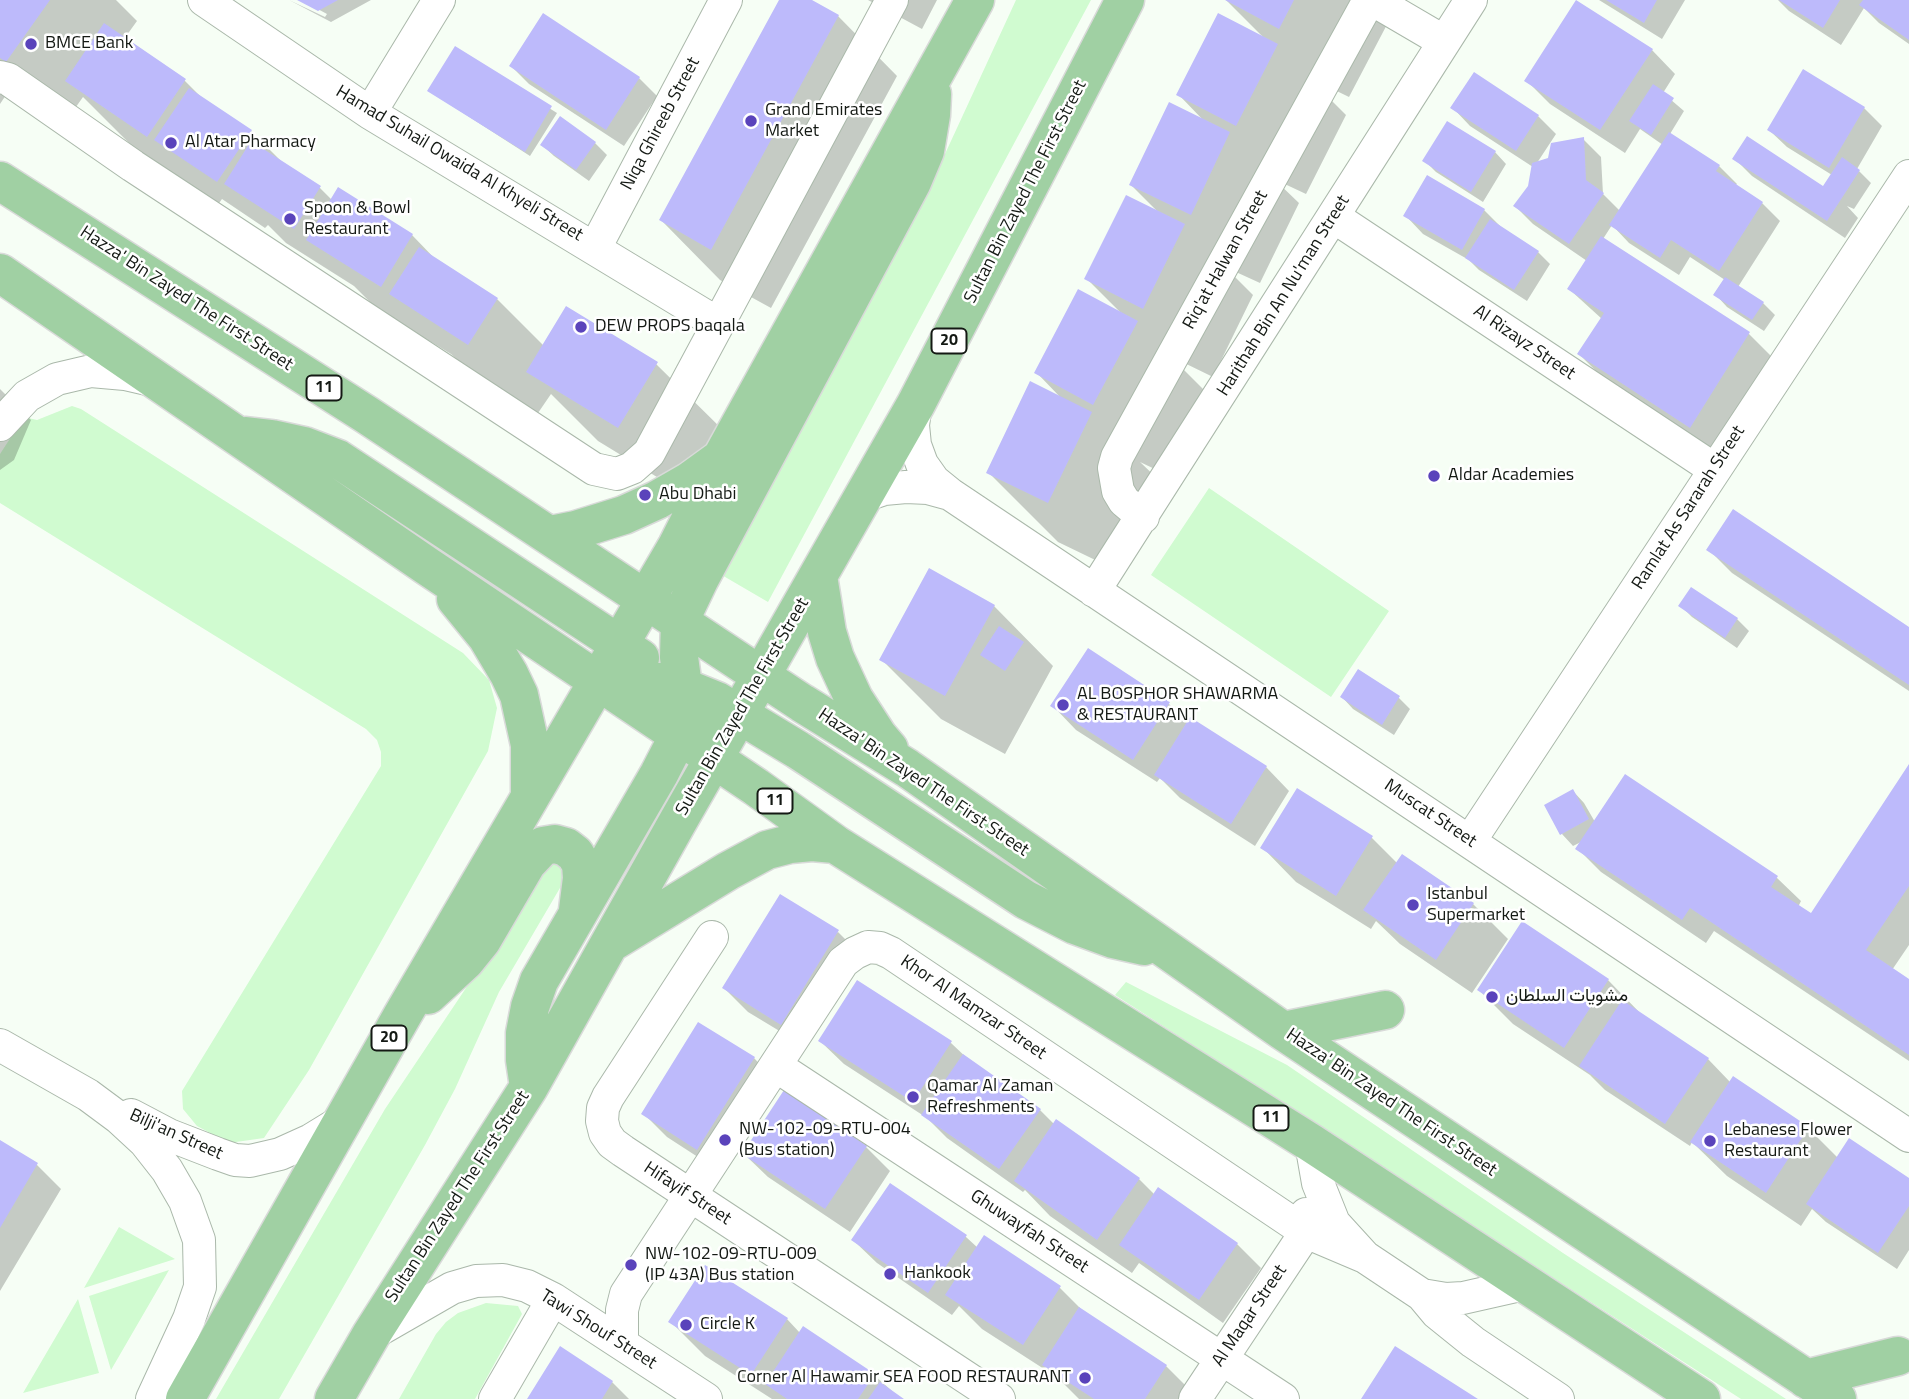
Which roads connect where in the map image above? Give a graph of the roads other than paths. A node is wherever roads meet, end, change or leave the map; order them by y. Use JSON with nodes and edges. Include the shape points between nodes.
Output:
{"nodes":[{"id":1,"x":439,"y":0,"type":"edge"},
{"id":2,"x":726,"y":0,"type":"edge"},
{"id":3,"x":892,"y":0,"type":"edge"},
{"id":4,"x":975,"y":0,"type":"edge"},
{"id":5,"x":1125,"y":0,"type":"edge"},
{"id":6,"x":1371,"y":0,"type":"edge"},
{"id":7,"x":1471,"y":0,"type":"edge"},
{"id":8,"x":210,"y":2,"type":"edge"},
{"id":9,"x":1443,"y":41,"type":"junction"},
{"id":10,"x":0,"y":77,"type":"edge"},
{"id":11,"x":932,"y":79,"type":"junction"},
{"id":12,"x":370,"y":113,"type":"junction"},
{"id":13,"x":1909,"y":176,"type":"edge"},
{"id":14,"x":0,"y":181,"type":"edge"},
{"id":15,"x":1334,"y":217,"type":"junction"},
{"id":16,"x":595,"y":248,"type":"junction"},
{"id":17,"x":0,"y":273,"type":"edge"},
{"id":18,"x":717,"y":323,"type":"junction"},
{"id":19,"x":160,"y":382,"type":"junction"},
{"id":20,"x":916,"y":404,"type":"junction"},
{"id":21,"x":0,"y":425,"type":"edge"},
{"id":22,"x":238,"y":436,"type":"junction"},
{"id":23,"x":721,"y":459,"type":"junction"},
{"id":24,"x":1714,"y":469,"type":"junction"},
{"id":25,"x":950,"y":495,"type":"junction"},
{"id":26,"x":863,"y":496,"type":"junction"},
{"id":27,"x":1143,"y":517,"type":"junction"},
{"id":28,"x":551,"y":535,"type":"junction"},
{"id":29,"x":427,"y":566,"type":"junction"},
{"id":30,"x":818,"y":576,"type":"junction"},
{"id":31,"x":1094,"y":591,"type":"junction"},
{"id":32,"x":646,"y":598,"type":"junction"},
{"id":33,"x":680,"y":621,"type":"junction"},
{"id":34,"x":620,"y":644,"type":"junction"},
{"id":35,"x":761,"y":675,"type":"junction"},
{"id":36,"x":680,"y":680,"type":"junction"},
{"id":37,"x":598,"y":681,"type":"junction"},
{"id":38,"x":738,"y":715,"type":"junction"},
{"id":39,"x":679,"y":735,"type":"junction"},
{"id":40,"x":714,"y":759,"type":"junction"},
{"id":41,"x":907,"y":768,"type":"junction"},
{"id":42,"x":529,"y":799,"type":"junction"},
{"id":43,"x":1471,"y":841,"type":"junction"},
{"id":44,"x":835,"y":844,"type":"junction"},
{"id":45,"x":578,"y":912,"type":"junction"},
{"id":46,"x":712,"y":937,"type":"dead end"},
{"id":47,"x":610,"y":943,"type":"junction"},
{"id":48,"x":1163,"y":947,"type":"junction"},
{"id":49,"x":1385,"y":1010,"type":"dead end"},
{"id":50,"x":402,"y":1016,"type":"junction"},
{"id":51,"x":1283,"y":1031,"type":"junction"},
{"id":52,"x":0,"y":1045,"type":"edge"},
{"id":53,"x":776,"y":1066,"type":"junction"},
{"id":54,"x":529,"y":1087,"type":"junction"},
{"id":55,"x":88,"y":1095,"type":"junction"},
{"id":56,"x":342,"y":1122,"type":"junction"},
{"id":57,"x":1909,"y":1136,"type":"edge"},
{"id":58,"x":1311,"y":1143,"type":"junction"},
{"id":59,"x":1318,"y":1183,"type":"junction"},
{"id":60,"x":690,"y":1195,"type":"junction"},
{"id":61,"x":1306,"y":1233,"type":"junction"},
{"id":62,"x":1365,"y":1257,"type":"junction"},
{"id":63,"x":1525,"y":1284,"type":"junction"},
{"id":64,"x":626,"y":1294,"type":"junction"},
{"id":65,"x":1422,"y":1295,"type":"junction"},
{"id":66,"x":553,"y":1299,"type":"junction"},
{"id":67,"x":580,"y":1317,"type":"junction"},
{"id":68,"x":370,"y":1335,"type":"junction"},
{"id":69,"x":622,"y":1344,"type":"junction"},
{"id":70,"x":1898,"y":1356,"type":"dead end"},
{"id":71,"x":1222,"y":1359,"type":"junction"},
{"id":72,"x":670,"y":1389,"type":"edge"},
{"id":73,"x":1822,"y":1389,"type":"edge"},
{"id":74,"x":152,"y":1399,"type":"edge"},
{"id":75,"x":185,"y":1399,"type":"edge"},
{"id":76,"x":334,"y":1399,"type":"edge"},
{"id":77,"x":495,"y":1399,"type":"edge"},
{"id":78,"x":706,"y":1399,"type":"edge"},
{"id":79,"x":999,"y":1399,"type":"edge"},
{"id":80,"x":1195,"y":1399,"type":"edge"},
{"id":81,"x":1283,"y":1399,"type":"edge"},
{"id":82,"x":1558,"y":1399,"type":"edge"},
{"id":83,"x":1702,"y":1399,"type":"edge"}],
"edges":[{"from":1,"to":12,"type":"street"},
{"from":2,"to":16,"type":"street","name":"Niqa Ghireeb Street"},
{"from":3,"to":18,"type":"street"},
{"from":4,"to":11,"type":"main road","number":"20"},
{"from":5,"to":20,"type":"main road","name":"Sultan Bin Zayed The First Street","number":"20"},
{"from":6,"to":9,"type":"street","name":"Riq'at Halwan Street"},
{"from":6,"to":27,"type":"street","name":"Riq'at Halwan Street","via":[[1117,457],[1118,491]]},
{"from":7,"to":9,"type":"street","name":"Harithah Bin An Nu'man Street"},
{"from":8,"to":12,"type":"street","name":"Hamad Suhail Owaida Al Khyeli Street"},
{"from":9,"to":15,"type":"street","name":"Harithah Bin An Nu'man Street"},
{"from":10,"to":18,"type":"street","via":[[594,469],[617,474],[649,453]]},
{"from":11,"to":23,"type":"main road","number":"20"},
{"from":11,"to":33,"type":"main road","via":[[925,151],[912,182]]},
{"from":12,"to":16,"type":"street","name":"Hamad Suhail Owaida Al Khyeli Street"},
{"from":13,"to":24,"type":"street","name":"Ramlat As Sararah Street"},
{"from":14,"to":28,"type":"main road","name":"Hazza' Bin Zayed The First Street","number":"11"},
{"from":15,"to":24,"type":"street","name":"Al Rizayz Street"},
{"from":15,"to":27,"type":"street","name":"Harithah Bin An Nu'man Street"},
{"from":16,"to":18,"type":"street","name":"Hamad Suhail Owaida Al Khyeli Street"},
{"from":17,"to":19,"type":"main road","number":"11"},
{"from":19,"to":21,"type":"street","via":[[90,371],[57,379],[27,396]]},
{"from":19,"to":22,"type":"main road","number":"11"},
{"from":20,"to":25,"type":"street","name":"Muscat Street","via":[[915,445],[922,464]]},
{"from":20,"to":26,"type":"main road","name":"Sultan Bin Zayed The First Street","number":"20"},
{"from":22,"to":29,"type":"main road","number":"11"},
{"from":22,"to":34,"type":"main road","via":[[304,446],[338,459]]},
{"from":23,"to":28,"type":"main road","via":[[679,488],[624,515]]},
{"from":23,"to":32,"type":"main road","number":"20"},
{"from":24,"to":43,"type":"street","name":"Ramlat As Sararah Street"},
{"from":25,"to":26,"type":"street","name":"Muscat Street","via":[[906,487]]},
{"from":25,"to":31,"type":"street","name":"Muscat Street"},
{"from":26,"to":30,"type":"main road","name":"Sultan Bin Zayed The First Street","number":"20"},
{"from":27,"to":31,"type":"street","name":"Harithah Bin An Nu'man Street"},
{"from":28,"to":32,"type":"main road","name":"Hazza' Bin Zayed The First Street","number":"11"},
{"from":29,"to":37,"type":"main road","number":"11"},
{"from":29,"to":42,"type":"main road","via":[[486,637],[519,695],[530,745]]},
{"from":30,"to":35,"type":"main road","name":"Sultan Bin Zayed The First Street","number":"20"},
{"from":30,"to":41,"type":"main road","via":[[827,632],[853,699]]},
{"from":31,"to":43,"type":"street","name":"Muscat Street"},
{"from":32,"to":33,"type":"main road","name":"Hazza' Bin Zayed The First Street","number":"11"},
{"from":32,"to":34,"type":"main road","number":"20"},
{"from":32,"to":36,"type":"main road","via":[[672,650]]},
{"from":33,"to":35,"type":"main road","name":"Hazza' Bin Zayed The First Street","number":"11"},
{"from":33,"to":36,"type":"main road"},
{"from":34,"to":36,"type":"main road"},
{"from":34,"to":37,"type":"main road","number":"20"},
{"from":35,"to":36,"type":"main road"},
{"from":35,"to":38,"type":"main road","name":"Sultan Bin Zayed The First Street","number":"20"},
{"from":35,"to":41,"type":"main road","name":"Hazza' Bin Zayed The First Street","number":"11"},
{"from":36,"to":37,"type":"main road"},
{"from":36,"to":38,"type":"main road"},
{"from":36,"to":39,"type":"main road"},
{"from":36,"to":40,"type":"main road","via":[[695,724]]},
{"from":37,"to":39,"type":"main road","number":"11"},
{"from":37,"to":42,"type":"main road","number":"20"},
{"from":38,"to":40,"type":"main road","name":"Sultan Bin Zayed The First Street","number":"20"},
{"from":38,"to":48,"type":"main road","via":[[1026,900],[1114,939]]},
{"from":39,"to":40,"type":"main road","number":"11"},
{"from":39,"to":45,"type":"main road"},
{"from":40,"to":44,"type":"main road","number":"11"},
{"from":40,"to":47,"type":"main road","name":"Sultan Bin Zayed The First Street","number":"20"},
{"from":41,"to":48,"type":"main road","name":"Hazza' Bin Zayed The First Street","number":"11"},
{"from":42,"to":50,"type":"main road","number":"20"},
{"from":43,"to":57,"type":"street","name":"Muscat Street"},
{"from":44,"to":47,"type":"main road","via":[[812,842],[767,850]]},
{"from":44,"to":58,"type":"main road","number":"11"},
{"from":45,"to":50,"type":"main road","via":[[581,864],[566,847],[543,846],[527,863],[465,961]]},
{"from":45,"to":54,"type":"main road","via":[[539,981],[530,1007],[525,1033]]},
{"from":46,"to":60,"type":"street","name":"Hifayif Street","via":[[603,1108],[605,1133],[612,1143]]},
{"from":47,"to":54,"type":"main road","name":"Sultan Bin Zayed The First Street","number":"20"},
{"from":48,"to":51,"type":"main road","name":"Hazza' Bin Zayed The First Street","number":"11"},
{"from":49,"to":51,"type":"main road"},
{"from":50,"to":56,"type":"main road","number":"20"},
{"from":51,"to":73,"type":"main road","name":"Hazza' Bin Zayed The First Street","number":"11"},
{"from":52,"to":55,"type":"street"},
{"from":53,"to":60,"type":"street","name":"Khor Al Mamzar Street"},
{"from":53,"to":61,"type":"street","name":"Khor Al Mamzar Street","via":[[844,962],[868,947],[880,948]]},
{"from":53,"to":71,"type":"street","name":"Ghuwayfah Street"},
{"from":54,"to":68,"type":"main road","name":"Sultan Bin Zayed The First Street","number":"20"},
{"from":55,"to":56,"type":"street","name":"Bilji'an Street","via":[[169,1135],[235,1160],[280,1154]]},
{"from":55,"to":74,"type":"street","via":[[145,1142],[167,1170],[199,1240],[200,1287]]},
{"from":56,"to":75,"type":"main road","number":"20"},
{"from":58,"to":59,"type":"street"},
{"from":58,"to":63,"type":"main road","number":"11"},
{"from":59,"to":61,"type":"street","via":[[1307,1207]]},
{"from":59,"to":62,"type":"street","via":[[1334,1223]]},
{"from":60,"to":64,"type":"street","name":"Khor Al Mamzar Street"},
{"from":60,"to":79,"type":"street","name":"Hifayif Street"},
{"from":61,"to":62,"type":"street","name":"Khor Al Mamzar Street"},
{"from":61,"to":71,"type":"street","name":"Al Maqar Street"},
{"from":62,"to":65,"type":"street"},
{"from":63,"to":65,"type":"street","via":[[1463,1298]]},
{"from":63,"to":83,"type":"main road","number":"11"},
{"from":64,"to":67,"type":"street","name":"Khor Al Mamzar Street"},
{"from":64,"to":69,"type":"street","name":"Khor Al Mamzar Street"},
{"from":65,"to":82,"type":"street","via":[[1473,1342]]},
{"from":66,"to":67,"type":"street","name":"Tawi Shouf Street"},
{"from":66,"to":68,"type":"street","name":"Tawi Shouf Street","via":[[503,1280],[476,1281],[452,1288]]},
{"from":66,"to":77,"type":"street"},
{"from":67,"to":69,"type":"street","name":"Tawi Shouf Street"},
{"from":68,"to":76,"type":"main road","name":"Sultan Bin Zayed The First Street","number":"20"},
{"from":69,"to":72,"type":"street","name":"Tawi Shouf Street"},
{"from":70,"to":73,"type":"main road"},
{"from":71,"to":80,"type":"street","name":"Al Maqar Street"},
{"from":71,"to":81,"type":"street","name":"Ghuwayfah Street"},
{"from":72,"to":78,"type":"street","name":"Tawi Shouf Street"}]}
